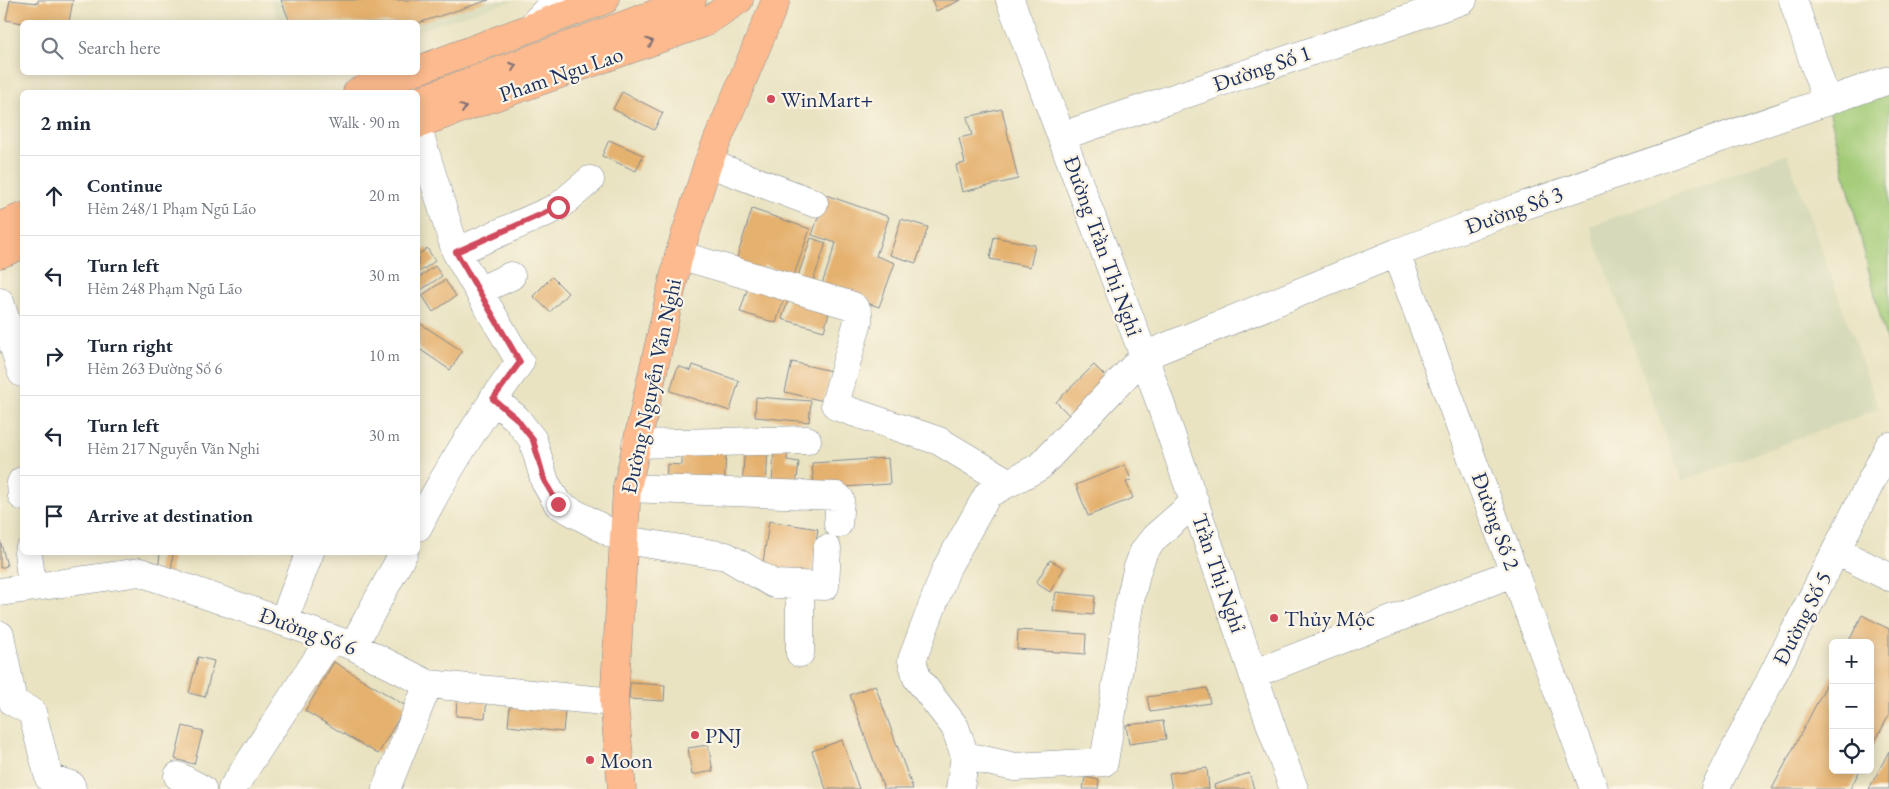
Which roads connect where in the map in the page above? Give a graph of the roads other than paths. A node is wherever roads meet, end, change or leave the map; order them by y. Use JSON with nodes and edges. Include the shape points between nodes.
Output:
{"nodes":[{"id":1,"x":556,"y":0,"type":"edge"},
{"id":2,"x":605,"y":0,"type":"edge"},
{"id":3,"x":692,"y":0,"type":"edge"},
{"id":4,"x":740,"y":0,"type":"edge"},
{"id":5,"x":776,"y":0,"type":"edge"},
{"id":6,"x":1010,"y":0,"type":"edge"},
{"id":7,"x":1463,"y":0,"type":"edge"},
{"id":8,"x":1793,"y":0,"type":"edge"},
{"id":9,"x":531,"y":27,"type":"junction"},
{"id":10,"x":420,"y":69,"type":"edge"},
{"id":11,"x":403,"y":75,"type":"edge"},
{"id":12,"x":1889,"y":80,"type":"edge"},
{"id":13,"x":362,"y":90,"type":"edge"},
{"id":14,"x":420,"y":99,"type":"edge"},
{"id":15,"x":1827,"y":102,"type":"junction"},
{"id":16,"x":420,"y":123,"type":"edge"},
{"id":17,"x":420,"y":135,"type":"edge"},
{"id":18,"x":1062,"y":136,"type":"junction"},
{"id":19,"x":708,"y":163,"type":"junction"},
{"id":20,"x":590,"y":180,"type":"dead end"},
{"id":21,"x":814,"y":203,"type":"dead end"},
{"id":22,"x":20,"y":219,"type":"edge"},
{"id":23,"x":0,"y":226,"type":"edge"},
{"id":24,"x":20,"y":246,"type":"edge"},
{"id":25,"x":456,"y":252,"type":"junction"},
{"id":26,"x":1396,"y":253,"type":"junction"},
{"id":27,"x":0,"y":254,"type":"edge"},
{"id":28,"x":679,"y":256,"type":"junction"},
{"id":29,"x":20,"y":265,"type":"edge"},
{"id":30,"x":0,"y":272,"type":"edge"},
{"id":31,"x":511,"y":276,"type":"dead end"},
{"id":32,"x":479,"y":292,"type":"junction"},
{"id":33,"x":0,"y":302,"type":"edge"},
{"id":34,"x":1144,"y":356,"type":"junction"},
{"id":35,"x":20,"y":367,"type":"edge"},
{"id":36,"x":493,"y":399,"type":"junction"},
{"id":37,"x":807,"y":440,"type":"dead end"},
{"id":38,"x":636,"y":444,"type":"junction"},
{"id":39,"x":1889,"y":446,"type":"edge"},
{"id":40,"x":1010,"y":483,"type":"junction"},
{"id":41,"x":627,"y":488,"type":"junction"},
{"id":42,"x":1196,"y":502,"type":"junction"},
{"id":43,"x":420,"y":523,"type":"edge"},
{"id":44,"x":838,"y":524,"type":"dead end"},
{"id":45,"x":624,"y":540,"type":"junction"},
{"id":46,"x":827,"y":549,"type":"dead end"},
{"id":47,"x":1836,"y":551,"type":"junction"},
{"id":48,"x":28,"y":555,"type":"edge"},
{"id":49,"x":309,"y":555,"type":"edge"},
{"id":50,"x":402,"y":555,"type":"edge"},
{"id":51,"x":1515,"y":572,"type":"junction"},
{"id":52,"x":1889,"y":578,"type":"edge"},
{"id":53,"x":800,"y":585,"type":"junction"},
{"id":54,"x":32,"y":587,"type":"junction"},
{"id":55,"x":0,"y":592,"type":"edge"},
{"id":56,"x":283,"y":622,"type":"junction"},
{"id":57,"x":0,"y":635,"type":"edge"},
{"id":58,"x":342,"y":642,"type":"junction"},
{"id":59,"x":800,"y":654,"type":"dead end"},
{"id":60,"x":1253,"y":674,"type":"junction"},
{"id":61,"x":428,"y":684,"type":"junction"},
{"id":62,"x":614,"y":702,"type":"junction"},
{"id":63,"x":965,"y":756,"type":"junction"},
{"id":64,"x":178,"y":776,"type":"dead end"},
{"id":65,"x":72,"y":789,"type":"edge"},
{"id":66,"x":202,"y":789,"type":"edge"},
{"id":67,"x":232,"y":789,"type":"edge"},
{"id":68,"x":386,"y":789,"type":"edge"},
{"id":69,"x":622,"y":789,"type":"edge"},
{"id":70,"x":960,"y":789,"type":"edge"},
{"id":71,"x":1294,"y":789,"type":"edge"},
{"id":72,"x":1594,"y":789,"type":"edge"},
{"id":73,"x":1715,"y":789,"type":"edge"}],
"edges":[{"from":1,"to":9,"type":"street"},
{"from":2,"to":9,"type":"main road"},
{"from":14,"to":3,"type":"main road","one_way":true},
{"from":16,"to":4,"type":"main road","name":"Pham Ngu Lao","one_way":true,"via":[[704,23]]},
{"from":5,"to":19,"type":"main road","name":"Đường Nguyễn Văn Nghi"},
{"from":6,"to":18,"type":"street"},
{"from":7,"to":18,"type":"street","name":"Đường Số 1"},
{"from":8,"to":15,"type":"street"},
{"from":9,"to":10,"type":"main road"},
{"from":11,"to":13,"type":"main road"},
{"from":12,"to":15,"type":"street","name":"Đường Số 3"},
{"from":15,"to":26,"type":"street","name":"Đường Số 3"},
{"from":17,"to":25,"type":"street"},
{"from":18,"to":34,"type":"street","name":"Đường Trần Thị Nghỉ"},
{"from":19,"to":21,"type":"street"},
{"from":19,"to":28,"type":"main road","name":"Đường Nguyễn Văn Nghi"},
{"from":20,"to":25,"type":"street","via":[[558,207]]},
{"from":22,"to":23,"type":"main road"},
{"from":24,"to":27,"type":"main road"},
{"from":25,"to":32,"type":"street"},
{"from":26,"to":34,"type":"street","name":"Đường Số 3"},
{"from":26,"to":51,"type":"street","name":"Đường Số 2"},
{"from":28,"to":38,"type":"main road","name":"Đường Nguyễn Văn Nghi"},
{"from":28,"to":40,"type":"street","via":[[853,306],[858,312],[858,321],[835,404],[939,441]]},
{"from":29,"to":30,"type":"main road"},
{"from":31,"to":32,"type":"street"},
{"from":32,"to":36,"type":"street","via":[[520,362]]},
{"from":33,"to":35,"type":"street"},
{"from":34,"to":40,"type":"street","via":[[1039,467]]},
{"from":34,"to":42,"type":"street","name":"Trần Thị Nghỉ"},
{"from":36,"to":43,"type":"street"},
{"from":36,"to":45,"type":"street","via":[[516,418],[533,440],[545,482],[558,504]]},
{"from":37,"to":38,"type":"street"},
{"from":38,"to":41,"type":"main road","name":"Đường Nguyễn Văn Nghi"},
{"from":39,"to":47,"type":"street","name":"Đường Số 5"},
{"from":40,"to":63,"type":"street","via":[[988,494],[947,567],[912,660],[917,678],[955,727]]},
{"from":41,"to":44,"type":"street","via":[[837,496],[840,499]]},
{"from":41,"to":45,"type":"main road","name":"Đường Nguyễn Văn Nghi"},
{"from":42,"to":60,"type":"street","name":"Trần Thị Nghỉ"},
{"from":42,"to":63,"type":"street","via":[[1155,536],[1144,551],[1137,570],[1104,762],[1015,767]]},
{"from":45,"to":53,"type":"street","via":[[726,556],[774,584]]},
{"from":45,"to":62,"type":"main road","name":"Đường Nguyễn Văn Nghi"},
{"from":46,"to":53,"type":"street","via":[[824,586]]},
{"from":47,"to":52,"type":"street"},
{"from":47,"to":73,"type":"street","name":"Đường Số 5"},
{"from":48,"to":54,"type":"street"},
{"from":49,"to":56,"type":"street"},
{"from":50,"to":58,"type":"street"},
{"from":51,"to":60,"type":"street"},
{"from":51,"to":72,"type":"street","name":"Đường Số 2"},
{"from":53,"to":59,"type":"street"},
{"from":54,"to":55,"type":"street","name":"Đường Số 6"},
{"from":54,"to":56,"type":"street","name":"Đường Số 6","via":[[140,572]]},
{"from":56,"to":58,"type":"street","name":"Đường Số 6"},
{"from":57,"to":65,"type":"street","via":[[13,702],[32,712],[49,778],[71,785]]},
{"from":58,"to":61,"type":"street","name":"Đường Số 6"},
{"from":58,"to":67,"type":"street"},
{"from":60,"to":71,"type":"street","name":"Trần Thị Nghỉ"},
{"from":61,"to":62,"type":"street","name":"Đường Số 6"},
{"from":61,"to":68,"type":"street"},
{"from":62,"to":69,"type":"main road","name":"Đường Nguyễn Văn Nghi"},
{"from":63,"to":70,"type":"street"},
{"from":64,"to":66,"type":"street"}]}
